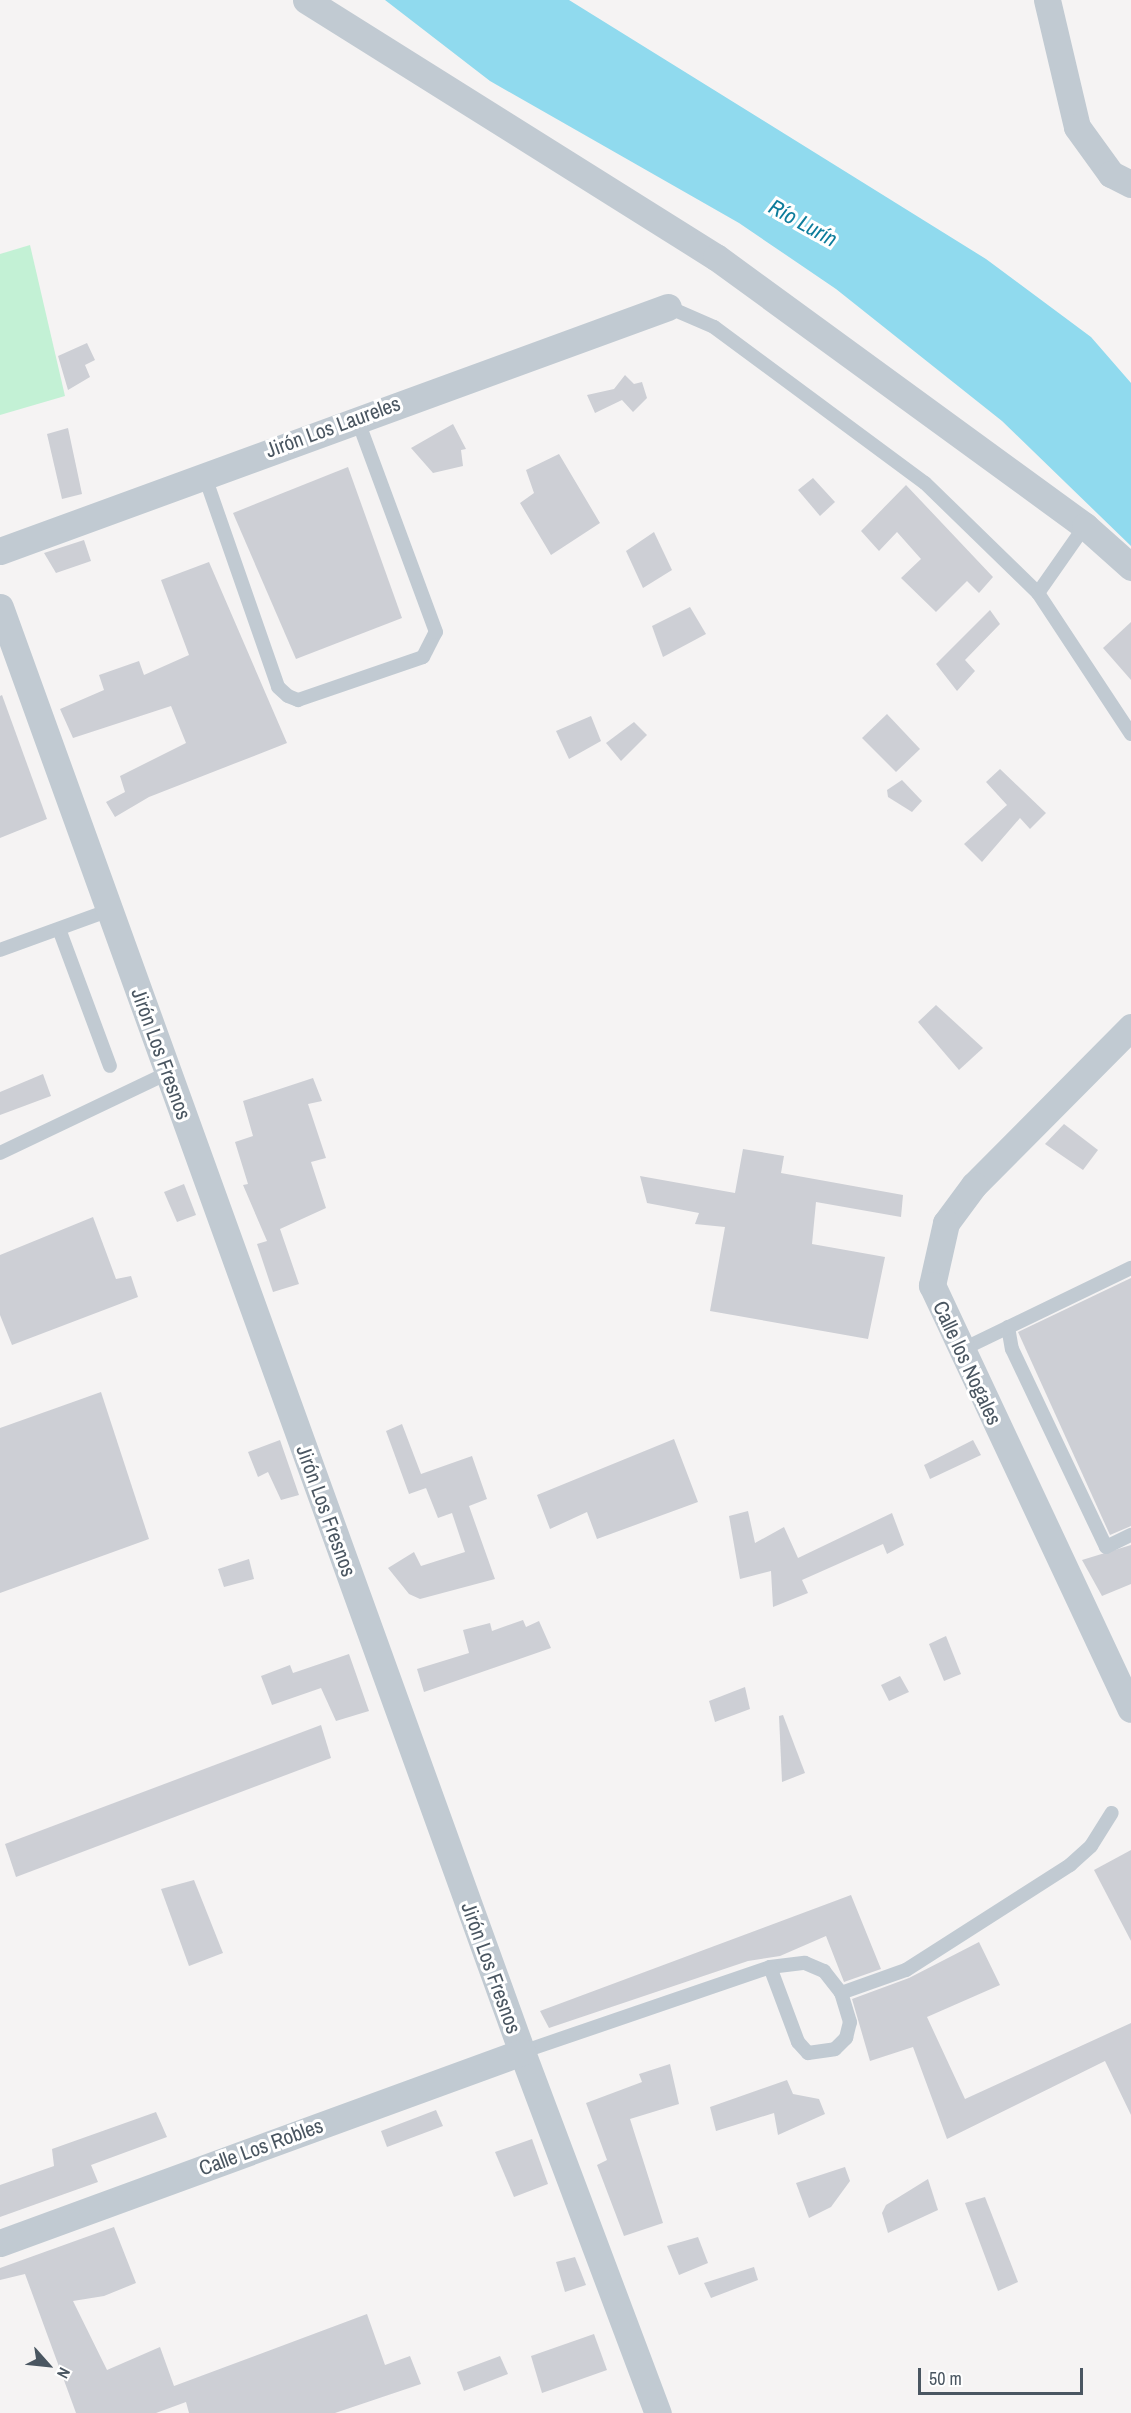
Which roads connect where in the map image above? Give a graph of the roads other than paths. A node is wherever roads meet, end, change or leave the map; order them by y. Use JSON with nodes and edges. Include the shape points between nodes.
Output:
{"nodes":[{"id":1,"x":306,"y":0,"type":"edge"},
{"id":2,"x":1047,"y":0,"type":"edge"},
{"id":3,"x":1131,"y":184,"type":"edge"},
{"id":4,"x":668,"y":307,"type":"joint"},
{"id":5,"x":357,"y":419,"type":"junction"},
{"id":6,"x":204,"y":474,"type":"junction"},
{"id":7,"x":1085,"y":526,"type":"junction"},
{"id":8,"x":0,"y":551,"type":"edge"},
{"id":9,"x":1131,"y":567,"type":"edge"},
{"id":10,"x":1038,"y":593,"type":"junction"},
{"id":11,"x":0,"y":607,"type":"edge"},
{"id":12,"x":1131,"y":734,"type":"edge"},
{"id":13,"x":110,"y":910,"type":"junction"},
{"id":14,"x":59,"y":928,"type":"junction"},
{"id":15,"x":0,"y":950,"type":"edge"},
{"id":16,"x":1131,"y":1027,"type":"edge"},
{"id":17,"x":110,"y":1066,"type":"dead end"},
{"id":18,"x":168,"y":1073,"type":"junction"},
{"id":19,"x":0,"y":1153,"type":"edge"},
{"id":20,"x":1131,"y":1268,"type":"edge"},
{"id":21,"x":1008,"y":1328,"type":"junction"},
{"id":22,"x":959,"y":1351,"type":"junction"},
{"id":23,"x":1131,"y":1535,"type":"edge"},
{"id":24,"x":1131,"y":1709,"type":"edge"},
{"id":25,"x":1112,"y":1813,"type":"dead end"},
{"id":26,"x":770,"y":1967,"type":"junction"},
{"id":27,"x":841,"y":1993,"type":"junction"},
{"id":28,"x":522,"y":2052,"type":"junction"},
{"id":29,"x":0,"y":2243,"type":"edge"},
{"id":30,"x":658,"y":2413,"type":"edge"}],
"edges":[{"from":1,"to":7,"type":"street","via":[[716,257]]},
{"from":2,"to":3,"type":"street","via":[[1077,128],[1111,174]]},
{"from":4,"to":5,"type":"street","name":"Jirón Los Laureles"},
{"from":4,"to":10,"type":"lane","via":[[714,327],[925,483]]},
{"from":5,"to":6,"type":"street","name":"Jirón Los Laureles"},
{"from":5,"to":6,"type":"lane","via":[[436,632],[423,657],[298,700],[288,696],[278,687]]},
{"from":6,"to":8,"type":"street","name":"Jirón Los Laureles"},
{"from":7,"to":9,"type":"street"},
{"from":7,"to":10,"type":"lane"},
{"from":10,"to":12,"type":"lane"},
{"from":11,"to":13,"type":"street","name":"Jirón Los Fresnos"},
{"from":13,"to":14,"type":"lane"},
{"from":13,"to":18,"type":"street","name":"Jirón Los Fresnos"},
{"from":14,"to":15,"type":"lane"},
{"from":14,"to":17,"type":"lane"},
{"from":16,"to":22,"type":"street","name":"Calle los Nogales","via":[[974,1185],[946,1224],[932,1285]]},
{"from":18,"to":19,"type":"lane"},
{"from":18,"to":28,"type":"street","name":"Jirón Los Fresnos"},
{"from":20,"to":21,"type":"lane"},
{"from":21,"to":22,"type":"lane"},
{"from":21,"to":23,"type":"lane","via":[[1012,1348],[1106,1547]]},
{"from":22,"to":24,"type":"street","name":"Calle los Nogales"},
{"from":25,"to":27,"type":"lane","via":[[1090,1846],[1070,1865],[906,1970]]},
{"from":26,"to":27,"type":"lane","via":[[805,1963],[824,1971]]},
{"from":26,"to":27,"type":"lane","via":[[798,2042],[808,2053],[835,2049],[846,2038],[850,2022]]},
{"from":26,"to":28,"type":"lane"},
{"from":28,"to":29,"type":"street","name":"Calle Los Robles"},
{"from":28,"to":30,"type":"street","name":"Jirón Los Fresnos"}]}
